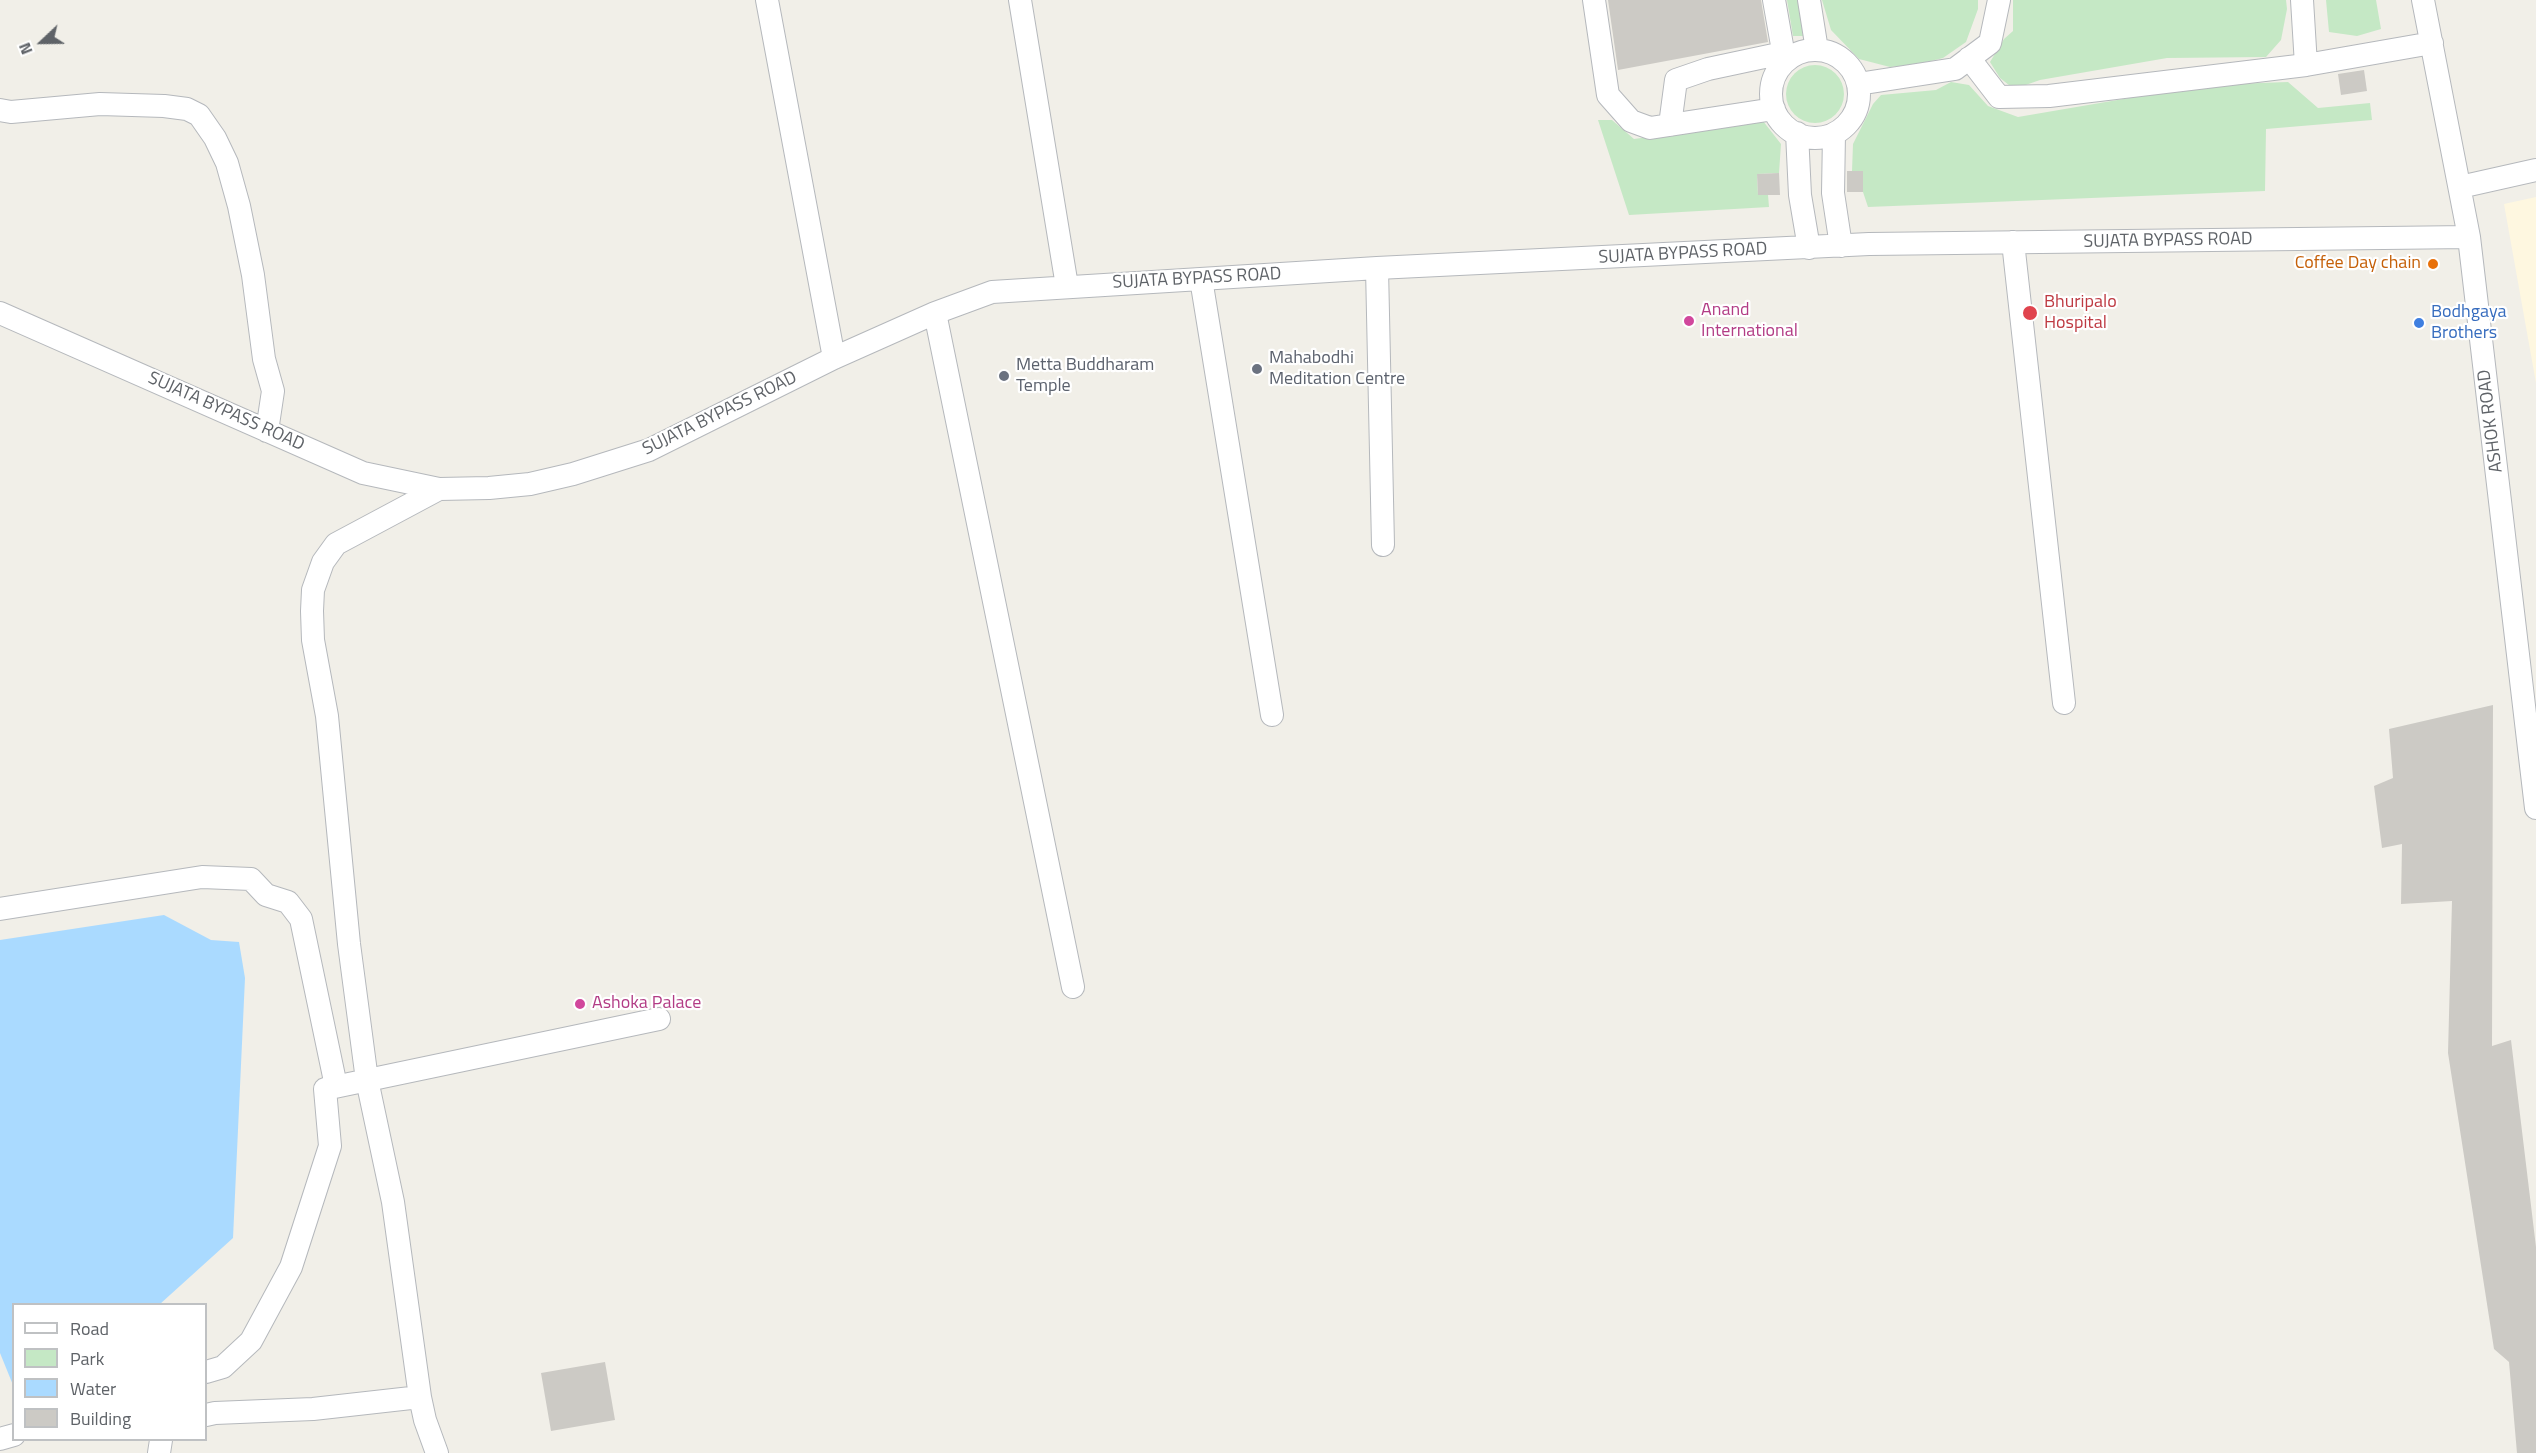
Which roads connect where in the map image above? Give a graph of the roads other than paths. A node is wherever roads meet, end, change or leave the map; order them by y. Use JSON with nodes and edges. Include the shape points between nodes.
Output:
{"nodes":[{"id":1,"x":767,"y":0,"type":"edge"},
{"id":2,"x":1020,"y":0,"type":"edge"},
{"id":3,"x":1594,"y":0,"type":"edge"},
{"id":4,"x":1774,"y":0,"type":"edge"},
{"id":5,"x":1809,"y":0,"type":"edge"},
{"id":6,"x":1999,"y":0,"type":"edge"},
{"id":7,"x":2302,"y":0,"type":"edge"},
{"id":8,"x":2423,"y":0,"type":"edge"},
{"id":9,"x":2432,"y":43,"type":"junction"},
{"id":10,"x":1817,"y":50,"type":"junction"},
{"id":11,"x":1784,"y":58,"type":"junction"},
{"id":12,"x":1970,"y":58,"type":"junction"},
{"id":13,"x":2306,"y":65,"type":"junction"},
{"id":14,"x":1858,"y":84,"type":"junction"},
{"id":15,"x":1774,"y":109,"type":"junction"},
{"id":16,"x":0,"y":110,"type":"edge"},
{"id":17,"x":1670,"y":125,"type":"junction"},
{"id":18,"x":1797,"y":133,"type":"junction"},
{"id":19,"x":1834,"y":134,"type":"junction"},
{"id":20,"x":2536,"y":170,"type":"edge"},
{"id":21,"x":2460,"y":187,"type":"junction"},
{"id":22,"x":2469,"y":237,"type":"junction"},
{"id":23,"x":2013,"y":243,"type":"junction"},
{"id":24,"x":1841,"y":246,"type":"junction"},
{"id":25,"x":1809,"y":248,"type":"junction"},
{"id":26,"x":1377,"y":268,"type":"junction"},
{"id":27,"x":1201,"y":279,"type":"junction"},
{"id":28,"x":1067,"y":286,"type":"junction"},
{"id":29,"x":0,"y":313,"type":"edge"},
{"id":30,"x":935,"y":313,"type":"junction"},
{"id":31,"x":834,"y":358,"type":"junction"},
{"id":32,"x":267,"y":431,"type":"junction"},
{"id":33,"x":439,"y":489,"type":"junction"},
{"id":34,"x":1383,"y":545,"type":"dead end"},
{"id":35,"x":2064,"y":703,"type":"dead end"},
{"id":36,"x":1272,"y":716,"type":"dead end"},
{"id":37,"x":2536,"y":808,"type":"edge"},
{"id":38,"x":0,"y":909,"type":"edge"},
{"id":39,"x":1073,"y":987,"type":"dead end"},
{"id":40,"x":659,"y":1019,"type":"dead end"},
{"id":41,"x":367,"y":1080,"type":"junction"},
{"id":42,"x":336,"y":1086,"type":"junction"},
{"id":43,"x":207,"y":1372,"type":"edge"},
{"id":44,"x":420,"y":1397,"type":"junction"},
{"id":45,"x":207,"y":1415,"type":"edge"},
{"id":46,"x":437,"y":1453,"type":"edge"}],
"edges":[{"from":1,"to":31,"type":"street"},
{"from":2,"to":28,"type":"street"},
{"from":3,"to":17,"type":"street","via":[[1608,95],[1631,121],[1650,128]]},
{"from":4,"to":11,"type":"street"},
{"from":5,"to":10,"type":"street"},
{"from":6,"to":12,"type":"street","via":[[1990,43]]},
{"from":7,"to":13,"type":"street"},
{"from":8,"to":9,"type":"street","name":"ASHOK ROAD"},
{"from":9,"to":13,"type":"street"},
{"from":9,"to":21,"type":"street","name":"ASHOK ROAD"},
{"from":10,"to":11,"type":"street"},
{"from":10,"to":14,"type":"street","via":[[1831,52],[1843,60]]},
{"from":11,"to":15,"type":"street","via":[[1773,81]]},
{"from":11,"to":17,"type":"street","via":[[1708,69],[1676,80]]},
{"from":12,"to":13,"type":"street","via":[[1999,97],[2049,96]]},
{"from":12,"to":14,"type":"street","via":[[1955,69]]},
{"from":14,"to":19,"type":"street","via":[[1855,113]]},
{"from":15,"to":17,"type":"street"},
{"from":15,"to":18,"type":"street","via":[[1781,122]]},
{"from":16,"to":32,"type":"street","via":[[100,104],[164,106],[187,109],[199,116],[227,163],[236,195],[272,399]]},
{"from":18,"to":19,"type":"street","via":[[1820,138]]},
{"from":18,"to":25,"type":"street","via":[[1800,195]]},
{"from":19,"to":24,"type":"street","via":[[1833,193]]},
{"from":20,"to":21,"type":"street"},
{"from":21,"to":22,"type":"street","name":"ASHOK ROAD"},
{"from":22,"to":23,"type":"street","name":"SUJATA BYPASS ROAD"},
{"from":22,"to":37,"type":"street","name":"ASHOK ROAD"},
{"from":23,"to":24,"type":"street","name":"SUJATA BYPASS ROAD"},
{"from":23,"to":35,"type":"street"},
{"from":24,"to":25,"type":"street","name":"SUJATA BYPASS ROAD"},
{"from":25,"to":26,"type":"street","name":"SUJATA BYPASS ROAD"},
{"from":26,"to":27,"type":"street","name":"SUJATA BYPASS ROAD"},
{"from":26,"to":34,"type":"street"},
{"from":27,"to":28,"type":"street","name":"SUJATA BYPASS ROAD"},
{"from":27,"to":36,"type":"street"},
{"from":28,"to":30,"type":"street","name":"SUJATA BYPASS ROAD","via":[[992,292]]},
{"from":29,"to":32,"type":"street","name":"SUJATA BYPASS ROAD"},
{"from":30,"to":31,"type":"street","name":"SUJATA BYPASS ROAD"},
{"from":30,"to":39,"type":"street"},
{"from":31,"to":33,"type":"street","name":"SUJATA BYPASS ROAD","via":[[649,450],[608,464],[530,484]]},
{"from":32,"to":33,"type":"street","name":"SUJATA BYPASS ROAD","via":[[363,472]]},
{"from":33,"to":41,"type":"street","via":[[336,544],[323,562],[313,590],[313,640],[327,716],[349,944]]},
{"from":38,"to":42,"type":"street","via":[[202,877],[251,879],[266,895],[288,902],[301,919]]},
{"from":40,"to":41,"type":"street"},
{"from":41,"to":42,"type":"street"},
{"from":41,"to":44,"type":"street","via":[[393,1202]]},
{"from":42,"to":43,"type":"street","via":[[325,1089],[330,1146],[291,1266],[251,1341],[223,1367]]},
{"from":44,"to":45,"type":"street","via":[[313,1409]]},
{"from":44,"to":46,"type":"street"}]}
